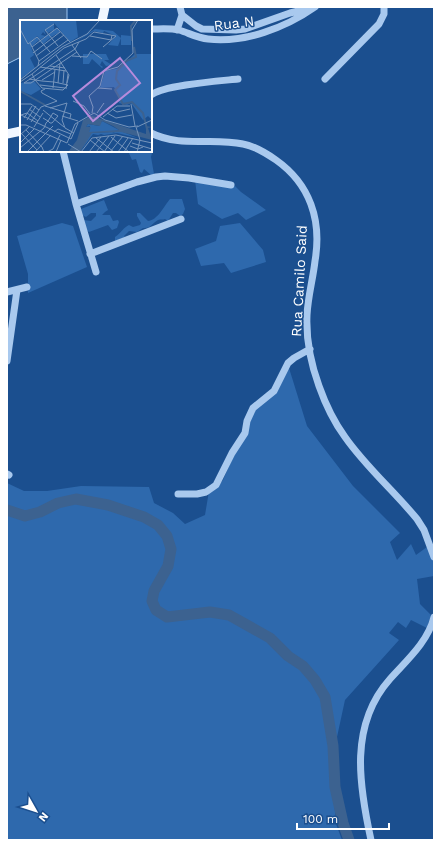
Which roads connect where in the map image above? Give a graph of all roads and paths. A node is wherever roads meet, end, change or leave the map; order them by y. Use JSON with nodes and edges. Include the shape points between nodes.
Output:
{"nodes":[{"id":1,"x":105,"y":7,"type":"edge"},
{"id":2,"x":180,"y":7,"type":"edge"},
{"id":3,"x":315,"y":7,"type":"edge"},
{"id":4,"x":384,"y":7,"type":"edge"},
{"id":5,"x":182,"y":15,"type":"junction"},
{"id":6,"x":102,"y":20,"type":"edge"},
{"id":7,"x":196,"y":26,"type":"junction"},
{"id":8,"x":253,"y":27,"type":"junction"},
{"id":9,"x":152,"y":29,"type":"edge"},
{"id":10,"x":177,"y":30,"type":"junction"},
{"id":11,"x":255,"y":34,"type":"junction"},
{"id":12,"x":192,"y":36,"type":"junction"},
{"id":13,"x":238,"y":79,"type":"dead end"},
{"id":14,"x":325,"y":79,"type":"dead end"},
{"id":15,"x":152,"y":95,"type":"edge"},
{"id":16,"x":20,"y":132,"type":"edge"},
{"id":17,"x":152,"y":132,"type":"edge"},
{"id":18,"x":7,"y":134,"type":"edge"},
{"id":19,"x":64,"y":152,"type":"edge"},
{"id":20,"x":231,"y":185,"type":"dead end"},
{"id":21,"x":76,"y":204,"type":"junction"},
{"id":22,"x":181,"y":219,"type":"dead end"},
{"id":23,"x":90,"y":254,"type":"junction"},
{"id":24,"x":96,"y":272,"type":"dead end"},
{"id":25,"x":27,"y":287,"type":"dead end"},
{"id":26,"x":17,"y":290,"type":"junction"},
{"id":27,"x":7,"y":292,"type":"edge"},
{"id":28,"x":310,"y":349,"type":"junction"},
{"id":29,"x":7,"y":361,"type":"edge"},
{"id":30,"x":178,"y":494,"type":"dead end"},
{"id":31,"x":432,"y":547,"type":"edge"},
{"id":32,"x":434,"y":557,"type":"edge"},
{"id":33,"x":434,"y":617,"type":"edge"},
{"id":34,"x":371,"y":840,"type":"edge"}],
"edges":[{"from":1,"to":6,"type":"main road"},
{"from":2,"to":5,"type":"street"},
{"from":3,"to":8,"type":"street","name":"Rua N"},
{"from":3,"to":11,"type":"street","name":"Rua N","via":[[284,25]]},
{"from":4,"to":14,"type":"street","via":[[379,24]]},
{"from":5,"to":7,"type":"street","name":"Rua N"},
{"from":5,"to":10,"type":"street"},
{"from":7,"to":8,"type":"street","name":"Rua N","via":[[202,29],[236,30]]},
{"from":7,"to":12,"type":"street"},
{"from":8,"to":11,"type":"street"},
{"from":9,"to":10,"type":"street","name":"Rua N"},
{"from":10,"to":12,"type":"street","name":"Rua N"},
{"from":11,"to":12,"type":"street","name":"Rua N","via":[[218,39]]},
{"from":13,"to":15,"type":"street","via":[[162,90]]},
{"from":16,"to":18,"type":"main road"},
{"from":17,"to":28,"type":"street","name":"Rua Camilo Said","via":[[178,141],[230,142],[253,147],[279,162],[302,186],[312,205],[317,235],[316,260],[307,316]]},
{"from":19,"to":21,"type":"street"},
{"from":20,"to":21,"type":"street","via":[[189,178],[156,177]]},
{"from":21,"to":23,"type":"street"},
{"from":22,"to":23,"type":"street"},
{"from":23,"to":24,"type":"street"},
{"from":25,"to":26,"type":"street"},
{"from":26,"to":27,"type":"street"},
{"from":26,"to":29,"type":"street"},
{"from":28,"to":30,"type":"street","via":[[288,363],[274,391],[253,408],[247,421],[246,433],[232,453],[216,485],[198,494]]},
{"from":28,"to":31,"type":"street","name":"Rua Camilo Said","via":[[319,387],[344,436],[412,513]]},
{"from":31,"to":32,"type":"street","name":"Rua Camilo Said"},
{"from":33,"to":34,"type":"street","via":[[422,643],[378,696],[362,734],[361,783]]}]}
